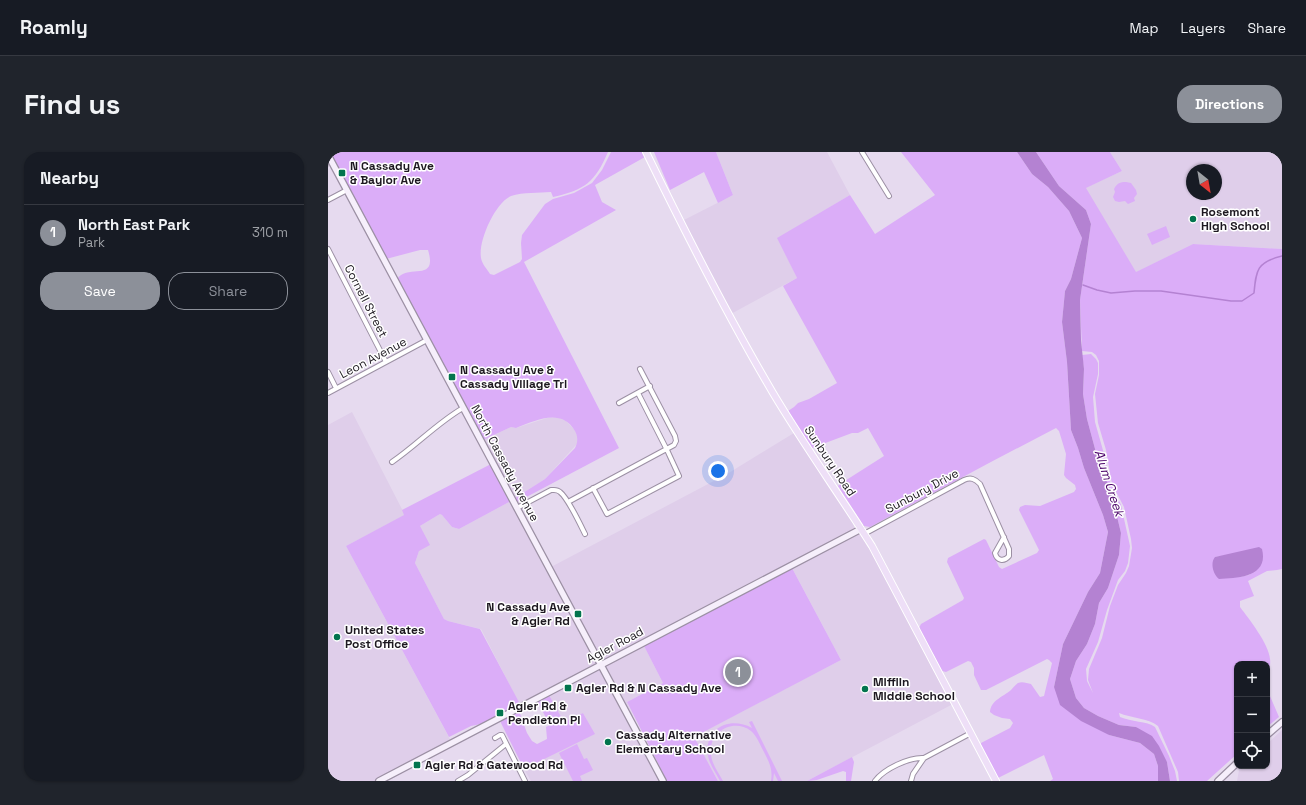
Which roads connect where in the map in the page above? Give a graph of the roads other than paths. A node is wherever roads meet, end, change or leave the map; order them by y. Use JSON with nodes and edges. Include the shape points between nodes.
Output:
{"nodes":[{"id":1,"x":646,"y":152,"type":"edge"},
{"id":2,"x":862,"y":152,"type":"edge"},
{"id":3,"x":328,"y":155,"type":"edge"},
{"id":4,"x":347,"y":190,"type":"junction"},
{"id":5,"x":889,"y":196,"type":"dead end"},
{"id":6,"x":328,"y":200,"type":"edge"},
{"id":7,"x":328,"y":249,"type":"edge"},
{"id":8,"x":427,"y":340,"type":"junction"},
{"id":9,"x":386,"y":362,"type":"junction"},
{"id":10,"x":640,"y":369,"type":"dead end"},
{"id":11,"x":328,"y":372,"type":"edge"},
{"id":12,"x":650,"y":386,"type":"junction"},
{"id":13,"x":336,"y":388,"type":"junction"},
{"id":14,"x":328,"y":392,"type":"edge"},
{"id":15,"x":638,"y":393,"type":"junction"},
{"id":16,"x":619,"y":403,"type":"dead end"},
{"id":17,"x":463,"y":408,"type":"junction"},
{"id":18,"x":667,"y":450,"type":"junction"},
{"id":19,"x":392,"y":462,"type":"dead end"},
{"id":20,"x":593,"y":488,"type":"junction"},
{"id":21,"x":568,"y":502,"type":"junction"},
{"id":22,"x":517,"y":508,"type":"junction"},
{"id":23,"x":863,"y":531,"type":"junction"},
{"id":24,"x":585,"y":534,"type":"dead end"},
{"id":25,"x":1004,"y":537,"type":"junction"},
{"id":26,"x":601,"y":666,"type":"junction"},
{"id":27,"x":1282,"y":722,"type":"edge"},
{"id":28,"x":971,"y":733,"type":"junction"},
{"id":29,"x":1269,"y":733,"type":"edge"},
{"id":30,"x":495,"y":738,"type":"dead end"},
{"id":31,"x":506,"y":744,"type":"junction"},
{"id":32,"x":924,"y":758,"type":"junction"},
{"id":33,"x":1234,"y":766,"type":"edge"},
{"id":34,"x":379,"y":781,"type":"edge"},
{"id":35,"x":458,"y":781,"type":"edge"},
{"id":36,"x":525,"y":781,"type":"edge"},
{"id":37,"x":663,"y":781,"type":"edge"},
{"id":38,"x":875,"y":781,"type":"edge"},
{"id":39,"x":911,"y":781,"type":"edge"},
{"id":40,"x":996,"y":781,"type":"edge"},
{"id":41,"x":1218,"y":781,"type":"edge"}],
"edges":[{"from":1,"to":23,"type":"main road","name":"Sunbury Road","via":[[706,273],[773,392]]},
{"from":2,"to":5,"type":"street"},
{"from":3,"to":4,"type":"main road","name":"North Cassady Avenue"},
{"from":4,"to":6,"type":"street"},
{"from":4,"to":8,"type":"main road","name":"North Cassady Avenue"},
{"from":7,"to":9,"type":"street","name":"Cornell Street"},
{"from":8,"to":9,"type":"street","name":"Leon Avenue"},
{"from":8,"to":17,"type":"main road","name":"North Cassady Avenue"},
{"from":9,"to":13,"type":"street","name":"Leon Avenue"},
{"from":10,"to":12,"type":"street"},
{"from":11,"to":13,"type":"street"},
{"from":12,"to":15,"type":"street"},
{"from":12,"to":18,"type":"street","via":[[675,436],[674,445]]},
{"from":13,"to":14,"type":"street","name":"Leon Avenue"},
{"from":15,"to":16,"type":"street"},
{"from":15,"to":18,"type":"street"},
{"from":17,"to":19,"type":"street"},
{"from":17,"to":22,"type":"main road","name":"North Cassady Avenue"},
{"from":18,"to":20,"type":"street"},
{"from":18,"to":20,"type":"street","via":[[679,476],[607,514]]},
{"from":20,"to":21,"type":"street"},
{"from":21,"to":22,"type":"street","via":[[560,492],[551,490]]},
{"from":21,"to":24,"type":"street"},
{"from":22,"to":26,"type":"main road","name":"North Cassady Avenue"},
{"from":23,"to":25,"type":"street","name":"Sunbury Drive","via":[[972,478],[980,484]]},
{"from":23,"to":26,"type":"main road","name":"Agler Road"},
{"from":23,"to":28,"type":"main road","name":"Sunbury Road"},
{"from":25,"to":25,"type":"street","name":"Sunbury Drive","via":[[1010,552],[1007,559],[1003,560],[996,557],[995,553]]},
{"from":26,"to":34,"type":"main road","name":"Agler Road"},
{"from":26,"to":37,"type":"main road","name":"North Cassady Avenue"},
{"from":27,"to":29,"type":"main road"},
{"from":28,"to":32,"type":"street"},
{"from":28,"to":40,"type":"main road","name":"Sunbury Road"},
{"from":30,"to":31,"type":"street","via":[[502,735]]},
{"from":31,"to":35,"type":"street"},
{"from":31,"to":36,"type":"street"},
{"from":32,"to":38,"type":"street","via":[[910,759],[879,775]]},
{"from":32,"to":39,"type":"street"},
{"from":33,"to":41,"type":"main road"}]}
